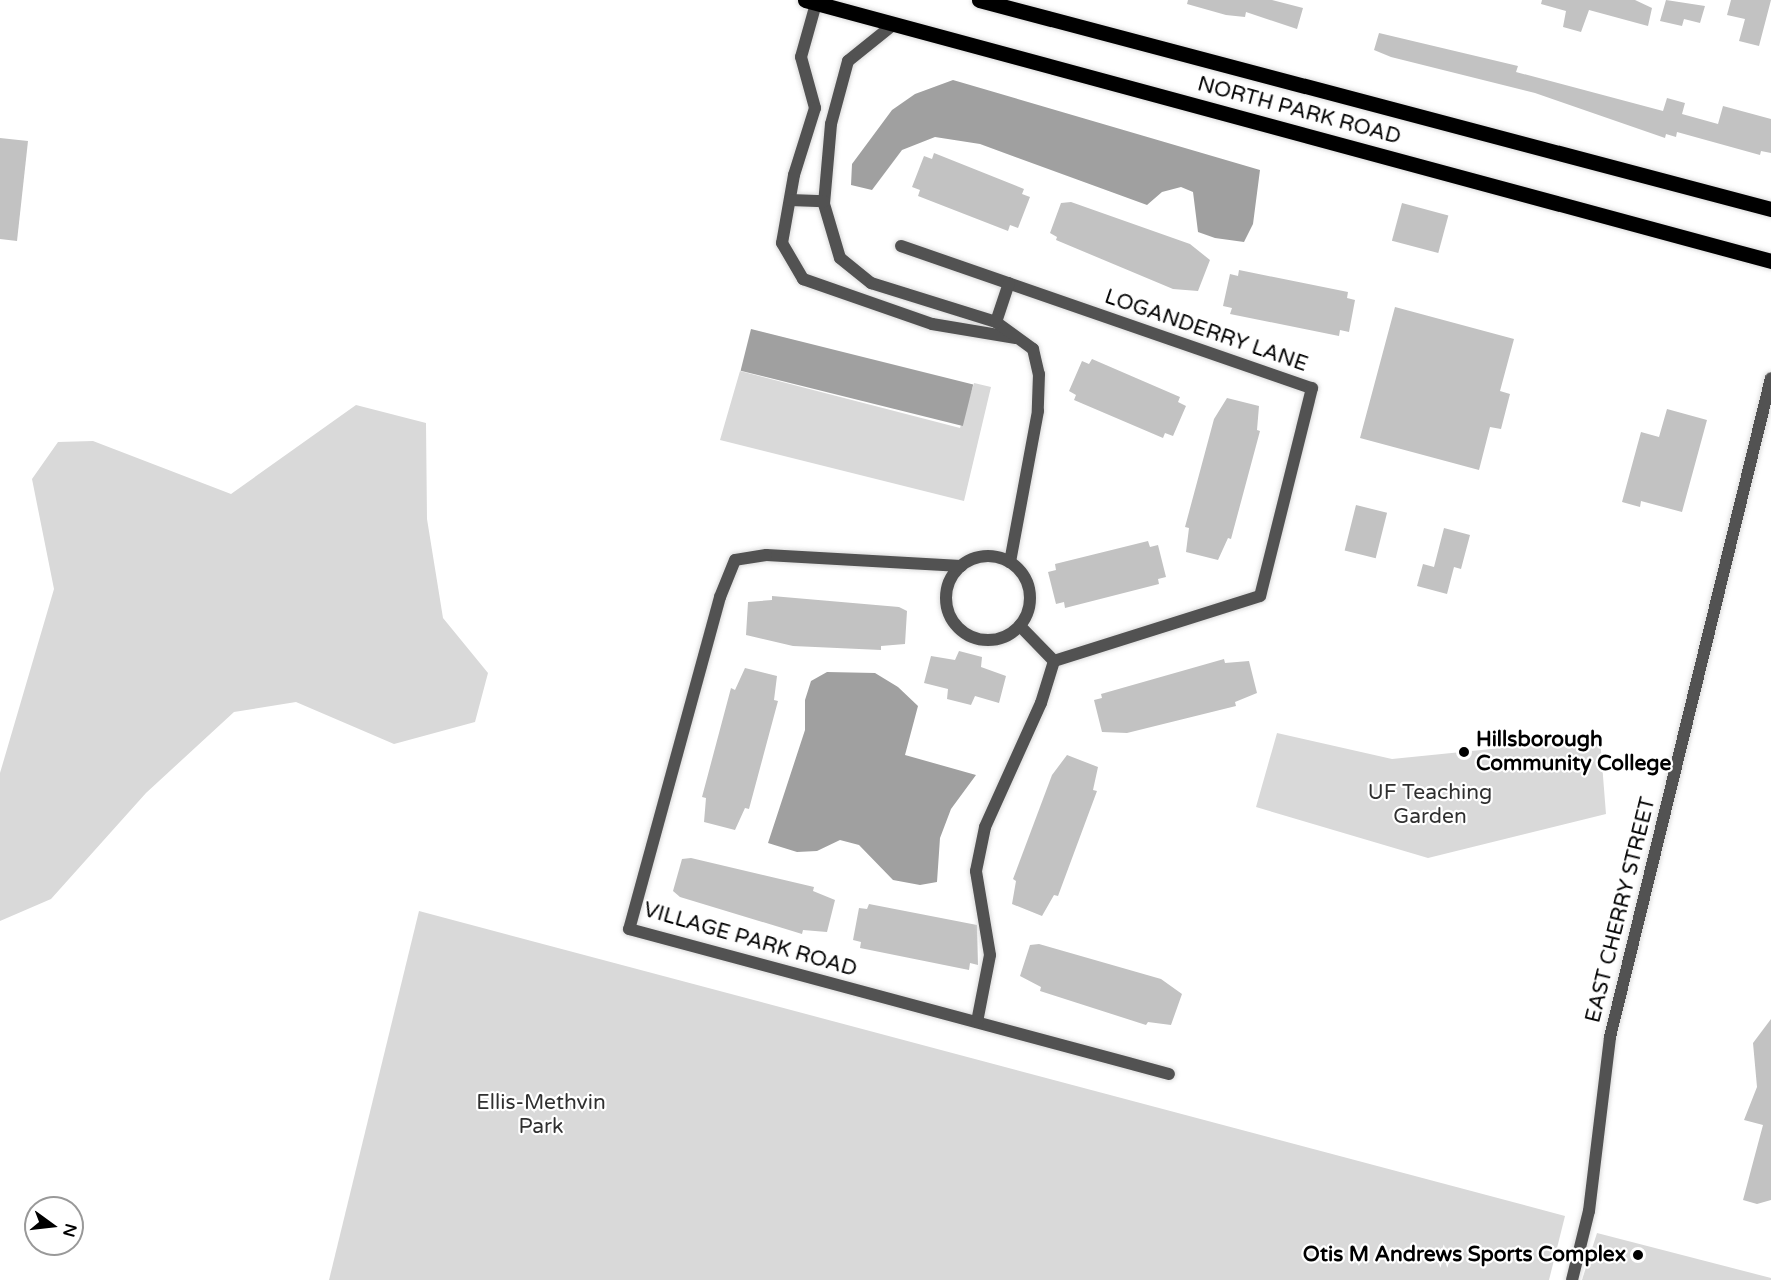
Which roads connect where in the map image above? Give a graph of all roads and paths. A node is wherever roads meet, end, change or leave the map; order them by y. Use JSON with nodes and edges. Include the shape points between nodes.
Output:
{"nodes":[{"id":1,"x":979,"y":0,"type":"edge"},
{"id":2,"x":813,"y":1,"type":"edge"},
{"id":3,"x":894,"y":24,"type":"junction"},
{"id":4,"x":815,"y":108,"type":"junction"},
{"id":5,"x":834,"y":113,"type":"junction"},
{"id":6,"x":789,"y":200,"type":"junction"},
{"id":7,"x":824,"y":201,"type":"junction"},
{"id":8,"x":1771,"y":209,"type":"edge"},
{"id":9,"x":901,"y":246,"type":"dead end"},
{"id":10,"x":1771,"y":261,"type":"edge"},
{"id":11,"x":864,"y":278,"type":"junction"},
{"id":12,"x":1009,"y":283,"type":"junction"},
{"id":13,"x":856,"y":299,"type":"junction"},
{"id":14,"x":996,"y":322,"type":"junction"},
{"id":15,"x":1018,"y":338,"type":"junction"},
{"id":16,"x":1771,"y":378,"type":"edge"},
{"id":17,"x":1010,"y":562,"type":"junction"},
{"id":18,"x":961,"y":566,"type":"junction"},
{"id":19,"x":1020,"y":626,"type":"junction"},
{"id":20,"x":1054,"y":661,"type":"junction"},
{"id":21,"x":977,"y":1022,"type":"junction"},
{"id":22,"x":1169,"y":1074,"type":"dead end"},
{"id":23,"x":1572,"y":1280,"type":"edge"}],
"edges":[{"from":1,"to":8,"type":"main road","name":"NORTH PARK ROAD"},
{"from":2,"to":3,"type":"main road","name":"NORTH PARK ROAD"},
{"from":2,"to":4,"type":"street","via":[[801,57]]},
{"from":3,"to":5,"type":"street","via":[[848,61]]},
{"from":3,"to":10,"type":"main road","name":"NORTH PARK ROAD"},
{"from":4,"to":5,"type":"street"},
{"from":4,"to":6,"type":"street"},
{"from":5,"to":7,"type":"street"},
{"from":6,"to":7,"type":"street"},
{"from":6,"to":13,"type":"street","via":[[782,243],[803,279]]},
{"from":7,"to":11,"type":"street","via":[[840,258]]},
{"from":9,"to":12,"type":"street","name":"LOGANDERRY LANE"},
{"from":11,"to":13,"type":"street"},
{"from":11,"to":14,"type":"street"},
{"from":12,"to":14,"type":"street"},
{"from":12,"to":20,"type":"street","name":"LOGANDERRY LANE","via":[[1312,388],[1260,596]]},
{"from":13,"to":15,"type":"street","via":[[932,324]]},
{"from":14,"to":15,"type":"street"},
{"from":15,"to":17,"type":"street","via":[[1033,349],[1040,375],[1038,411]]},
{"from":16,"to":23,"type":"street","name":"EAST CHERRY STREET","via":[[1610,1037],[1589,1211]]},
{"from":17,"to":18,"type":"street","name":"VILLAGE PARK ROAD","via":[[979,556]]},
{"from":17,"to":19,"type":"street","via":[[1027,579],[1031,592],[1030,606]]},
{"from":18,"to":19,"type":"street","via":[[948,584],[945,597],[954,624],[977,639],[991,641]]},
{"from":18,"to":21,"type":"street","name":"VILLAGE PARK ROAD","via":[[766,555],[735,560],[720,597],[629,929]]},
{"from":19,"to":20,"type":"street"},
{"from":20,"to":21,"type":"street","via":[[1041,703],[984,827],[976,871],[990,955]]},
{"from":21,"to":22,"type":"street"}]}
